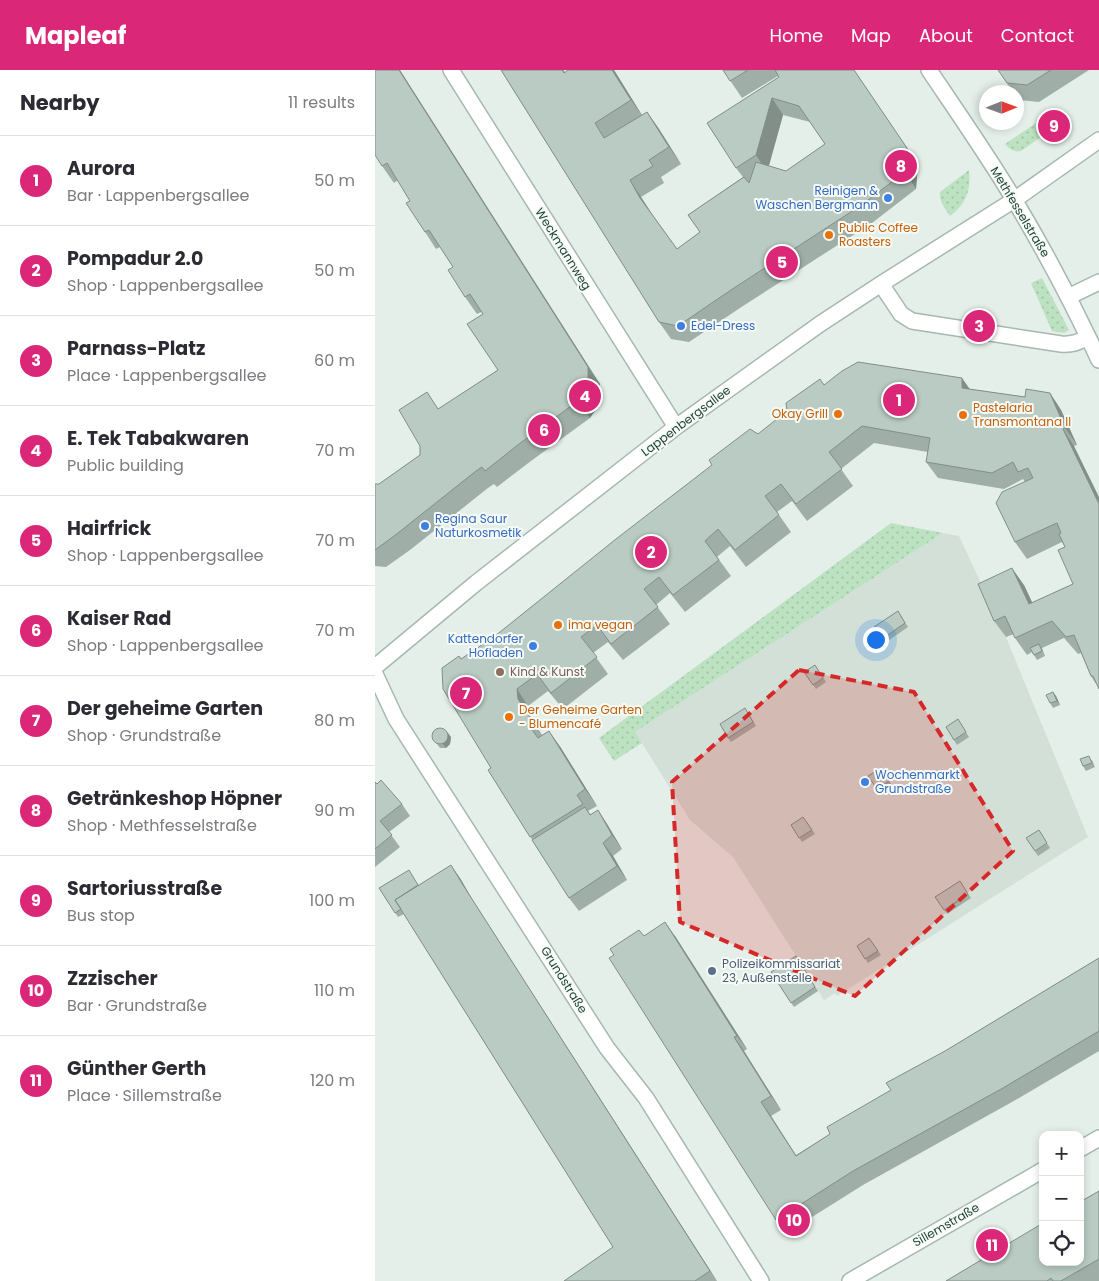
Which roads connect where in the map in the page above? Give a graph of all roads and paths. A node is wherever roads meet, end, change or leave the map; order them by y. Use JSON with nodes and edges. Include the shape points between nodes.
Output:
{"nodes":[{"id":1,"x":451,"y":70,"type":"edge"},
{"id":2,"x":929,"y":70,"type":"edge"},
{"id":3,"x":1099,"y":140,"type":"edge"},
{"id":4,"x":1014,"y":200,"type":"junction"},
{"id":5,"x":1099,"y":282,"type":"edge"},
{"id":6,"x":881,"y":284,"type":"junction"},
{"id":7,"x":1068,"y":297,"type":"junction"},
{"id":8,"x":1088,"y":336,"type":"junction"},
{"id":9,"x":1099,"y":360,"type":"edge"},
{"id":10,"x":676,"y":427,"type":"junction"},
{"id":11,"x":375,"y":667,"type":"edge"},
{"id":12,"x":375,"y":674,"type":"edge"},
{"id":13,"x":1099,"y":1138,"type":"edge"},
{"id":14,"x":1084,"y":1147,"type":"edge"},
{"id":15,"x":1039,"y":1172,"type":"edge"},
{"id":16,"x":868,"y":1276,"type":"edge"},
{"id":17,"x":761,"y":1281,"type":"edge"},
{"id":18,"x":849,"y":1281,"type":"edge"}],
"edges":[{"from":1,"to":10,"type":"street","name":"Weckmannweg"},
{"from":2,"to":4,"type":"street","name":"Methfesselstraße"},
{"from":3,"to":4,"type":"street","name":"Lappenbergsallee"},
{"from":4,"to":6,"type":"street","name":"Lappenbergsallee"},
{"from":4,"to":7,"type":"street","name":"Methfesselstraße"},
{"from":5,"to":7,"type":"street"},
{"from":6,"to":8,"type":"street","via":[[901,314],[912,321],[1061,344],[1076,343]]},
{"from":6,"to":10,"type":"street","name":"Lappenbergsallee"},
{"from":7,"to":8,"type":"street","name":"Methfesselstraße"},
{"from":8,"to":9,"type":"street","name":"Methfesselstraße"},
{"from":10,"to":11,"type":"street","name":"Lappenbergsallee","via":[[476,583]]},
{"from":12,"to":17,"type":"street","name":"Grundstraße","via":[[401,727],[607,1048],[646,1098]]},
{"from":13,"to":14,"type":"street"},
{"from":15,"to":16,"type":"street","name":"Sillemstraße"},
{"from":16,"to":18,"type":"street","name":"Sillemstraße"}]}
